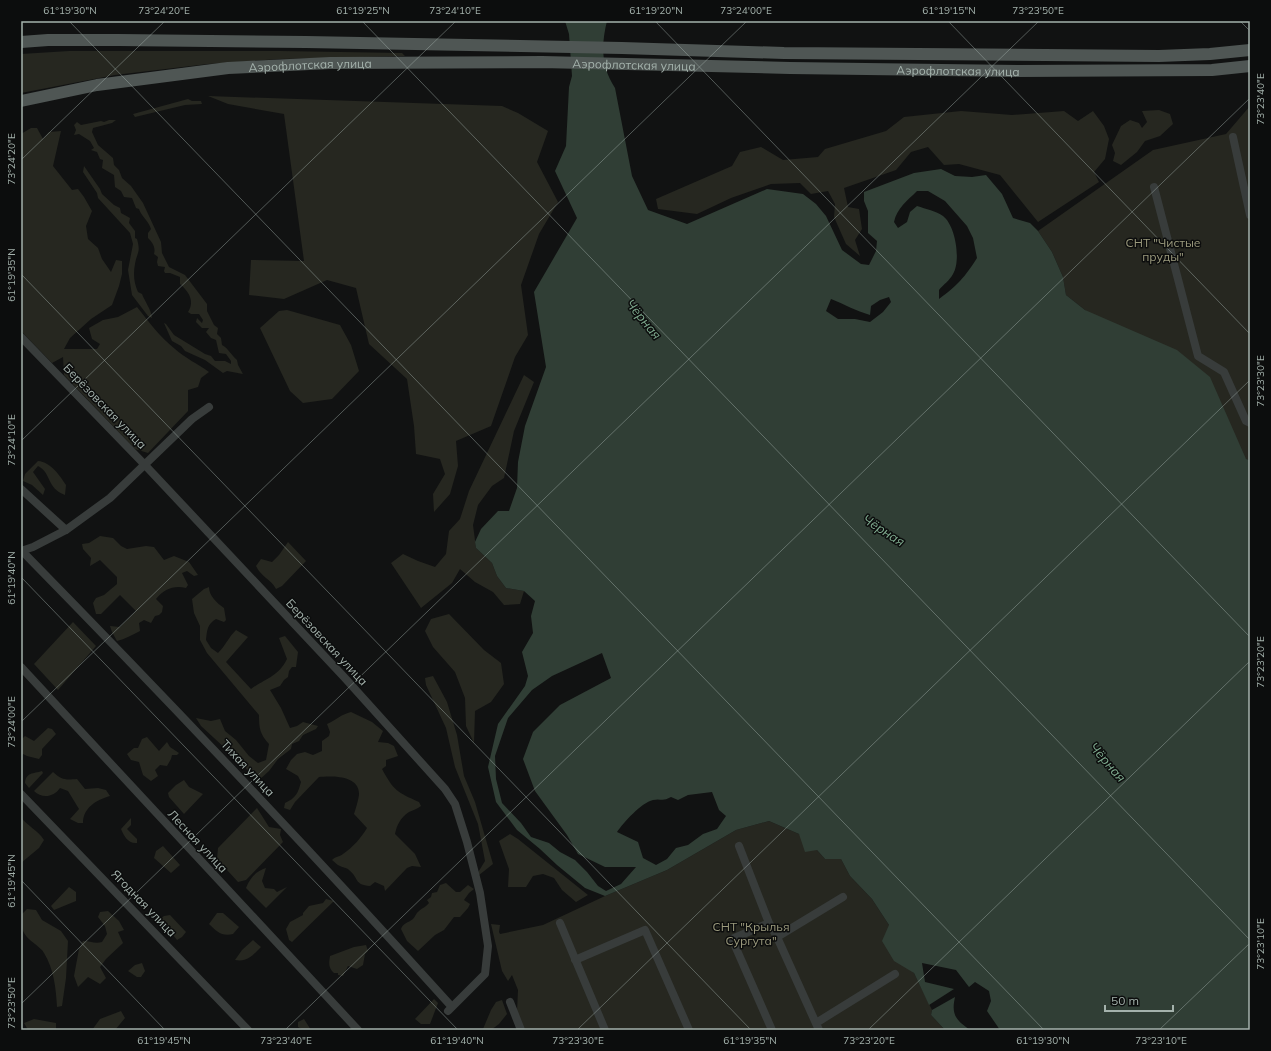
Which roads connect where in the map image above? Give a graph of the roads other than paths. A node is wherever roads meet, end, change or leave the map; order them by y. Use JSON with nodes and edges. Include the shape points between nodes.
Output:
{"nodes":[{"id":1,"x":21,"y":42,"type":"edge"},
{"id":2,"x":1250,"y":50,"type":"edge"},
{"id":3,"x":1250,"y":66,"type":"edge"},
{"id":4,"x":21,"y":101,"type":"edge"},
{"id":5,"x":1233,"y":136,"type":"dead end"},
{"id":6,"x":1154,"y":188,"type":"dead end"},
{"id":7,"x":1250,"y":215,"type":"edge"},
{"id":8,"x":21,"y":337,"type":"edge"},
{"id":9,"x":209,"y":407,"type":"dead end"},
{"id":10,"x":1250,"y":423,"type":"edge"},
{"id":11,"x":144,"y":464,"type":"junction"},
{"id":12,"x":21,"y":489,"type":"edge"},
{"id":13,"x":66,"y":530,"type":"junction"},
{"id":14,"x":22,"y":551,"type":"edge"},
{"id":15,"x":21,"y":667,"type":"edge"},
{"id":16,"x":21,"y":794,"type":"edge"},
{"id":17,"x":739,"y":846,"type":"dead end"},
{"id":18,"x":843,"y":897,"type":"dead end"},
{"id":19,"x":560,"y":923,"type":"dead end"},
{"id":20,"x":769,"y":923,"type":"junction"},
{"id":21,"x":777,"y":937,"type":"junction"},
{"id":22,"x":575,"y":960,"type":"junction"},
{"id":23,"x":895,"y":974,"type":"dead end"},
{"id":24,"x":510,"y":1002,"type":"dead end"},
{"id":25,"x":450,"y":1009,"type":"joint"},
{"id":26,"x":817,"y":1027,"type":"edge"},
{"id":27,"x":248,"y":1030,"type":"edge"},
{"id":28,"x":358,"y":1030,"type":"edge"},
{"id":29,"x":521,"y":1030,"type":"edge"},
{"id":30,"x":605,"y":1030,"type":"edge"},
{"id":31,"x":689,"y":1030,"type":"edge"},
{"id":32,"x":772,"y":1030,"type":"edge"}],
"edges":[{"from":1,"to":2,"type":"main road","name":"Аэрофлотская улица","via":[[119,40],[622,48],[784,54],[1159,56]]},
{"from":3,"to":4,"type":"main road","name":"Аэрофлотская улица","via":[[1212,70],[1034,71],[542,62],[330,63],[228,68],[98,86]]},
{"from":5,"to":7,"type":"street"},
{"from":6,"to":10,"type":"street","via":[[1198,356],[1224,372],[1246,421]]},
{"from":8,"to":11,"type":"street","name":"Берёзовская улица"},
{"from":9,"to":11,"type":"street","via":[[192,419]]},
{"from":11,"to":13,"type":"street","via":[[110,498]]},
{"from":11,"to":25,"type":"street","name":"Берёзовская улица","via":[[344,677],[445,789],[455,804],[480,893],[488,946],[485,974]]},
{"from":12,"to":13,"type":"street"},
{"from":13,"to":14,"type":"street"},
{"from":14,"to":25,"type":"street","name":"Тихая улица","via":[[271,810],[370,916]]},
{"from":15,"to":28,"type":"street","name":"Лесная улица"},
{"from":16,"to":27,"type":"street","name":"Ягодная улица"},
{"from":17,"to":20,"type":"street"},
{"from":18,"to":21,"type":"street"},
{"from":19,"to":22,"type":"street"},
{"from":20,"to":21,"type":"street"},
{"from":20,"to":32,"type":"street","via":[[732,938]]},
{"from":21,"to":26,"type":"street"},
{"from":22,"to":30,"type":"street"},
{"from":22,"to":31,"type":"street","via":[[645,930]]},
{"from":23,"to":26,"type":"street"},
{"from":24,"to":29,"type":"street"}]}
